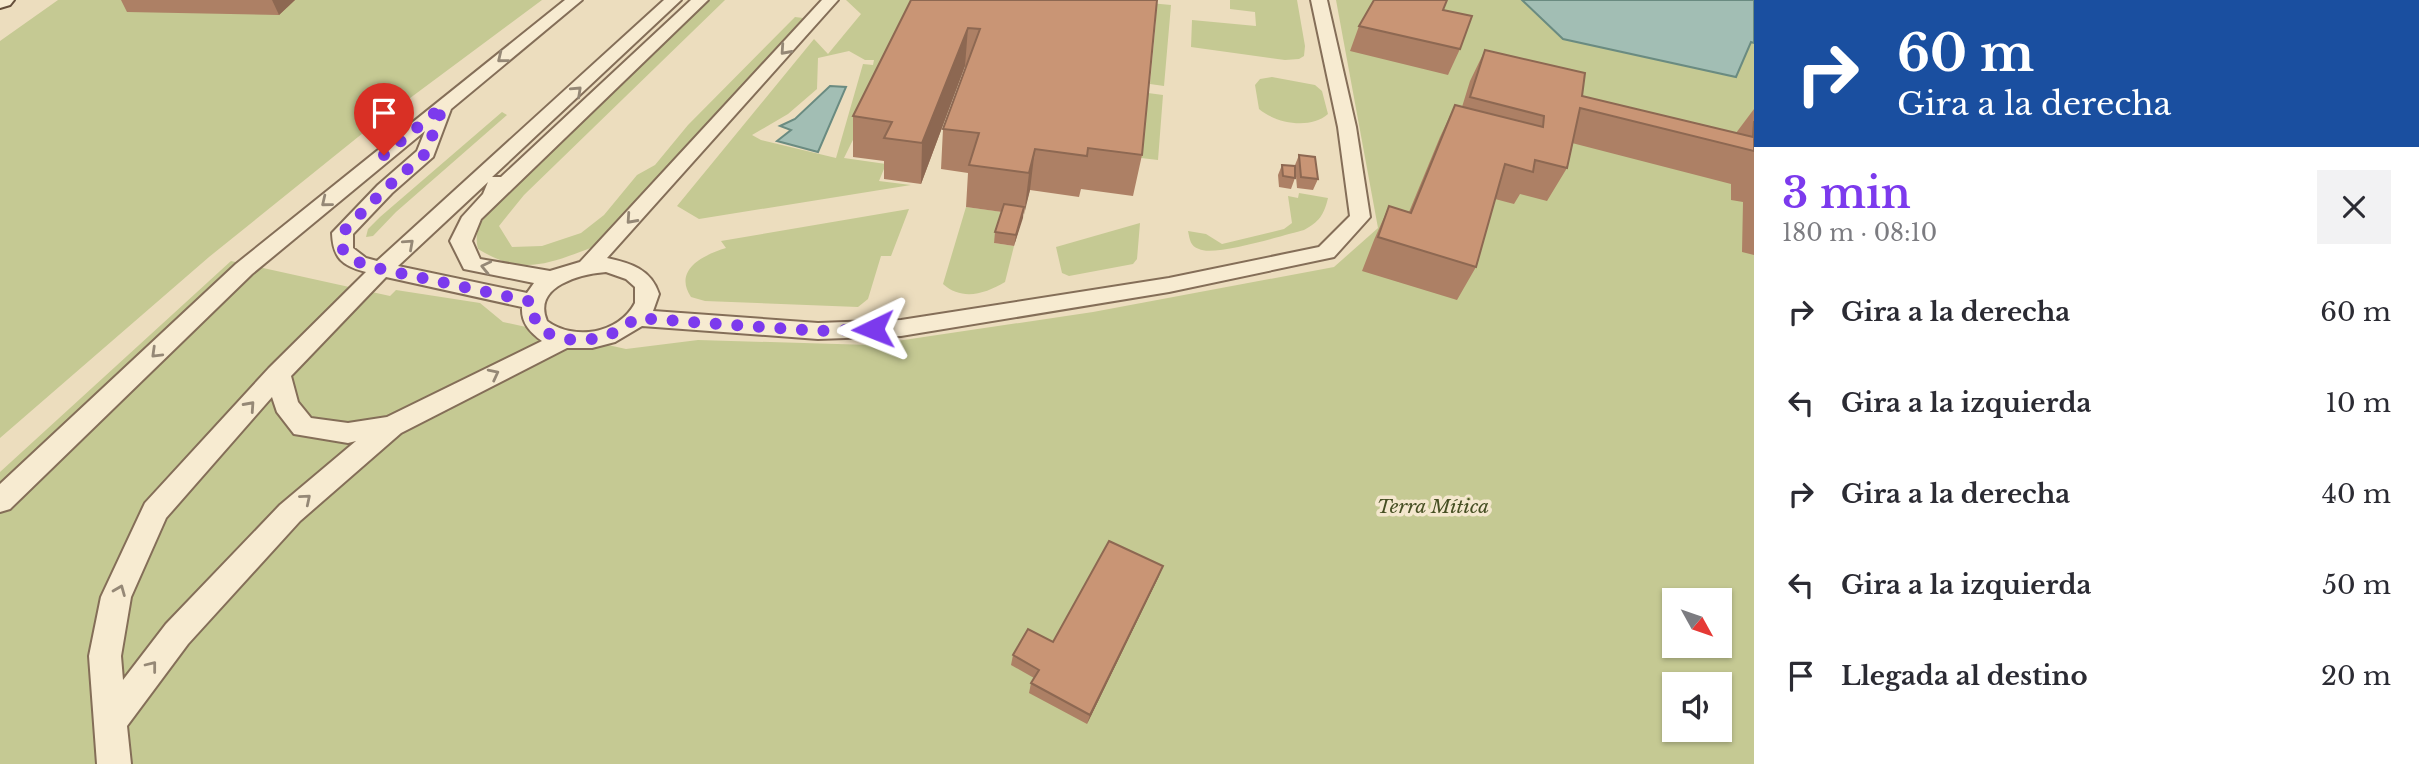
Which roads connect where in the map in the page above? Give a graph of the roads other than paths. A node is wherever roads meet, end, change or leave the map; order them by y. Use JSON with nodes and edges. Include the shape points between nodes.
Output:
{"nodes":[{"id":1,"x":574,"y":0,"type":"edge"},
{"id":2,"x":700,"y":0,"type":"edge"},
{"id":3,"x":831,"y":0,"type":"edge"},
{"id":4,"x":1319,"y":0,"type":"edge"},
{"id":5,"x":675,"y":11,"type":"edge"},
{"id":6,"x":443,"y":106,"type":"junction"},
{"id":7,"x":506,"y":156,"type":"junction"},
{"id":8,"x":492,"y":195,"type":"junction"},
{"id":9,"x":588,"y":266,"type":"junction"},
{"id":10,"x":381,"y":269,"type":"junction"},
{"id":11,"x":553,"y":279,"type":"junction"},
{"id":12,"x":533,"y":302,"type":"junction"},
{"id":13,"x":636,"y":318,"type":"junction"},
{"id":14,"x":565,"y":339,"type":"junction"},
{"id":15,"x":278,"y":374,"type":"junction"},
{"id":16,"x":393,"y":426,"type":"junction"},
{"id":17,"x":0,"y":501,"type":"edge"},
{"id":18,"x":111,"y":720,"type":"junction"},
{"id":19,"x":114,"y":764,"type":"edge"}],
"edges":[{"from":1,"to":6,"type":"lane","one_way":true},
{"from":2,"to":5,"type":"lane"},
{"from":3,"to":9,"type":"lane","one_way":true},
{"from":4,"to":13,"type":"lane","via":[[1347,127],[1360,217],[1326,252],[1169,285],[901,328],[818,331]]},
{"from":7,"to":5,"type":"lane","one_way":true,"via":[[632,40]]},
{"from":5,"to":8,"type":"lane"},
{"from":6,"to":10,"type":"lane","via":[[426,153],[342,233],[343,250],[358,262]]},
{"from":6,"to":17,"type":"lane","one_way":true,"via":[[244,269]]},
{"from":7,"to":8,"type":"lane"},
{"from":10,"to":7,"type":"lane","one_way":true},
{"from":11,"to":8,"type":"lane","one_way":true,"via":[[472,264],[461,241],[472,217]]},
{"from":9,"to":11,"type":"lane"},
{"from":9,"to":13,"type":"lane","via":[[623,268],[645,283],[645,306]]},
{"from":10,"to":12,"type":"lane"},
{"from":10,"to":15,"type":"lane"},
{"from":11,"to":12,"type":"lane"},
{"from":12,"to":14,"type":"lane","via":[[537,326]]},
{"from":13,"to":14,"type":"lane","via":[[604,336]]},
{"from":16,"to":14,"type":"lane","one_way":true},
{"from":15,"to":16,"type":"lane","via":[[286,405],[303,427],[348,433]]},
{"from":18,"to":15,"type":"lane","one_way":true,"via":[[105,656],[116,597],[155,511]]},
{"from":18,"to":16,"type":"lane","one_way":true,"via":[[177,634],[290,513]]},
{"from":18,"to":19,"type":"lane"}]}
